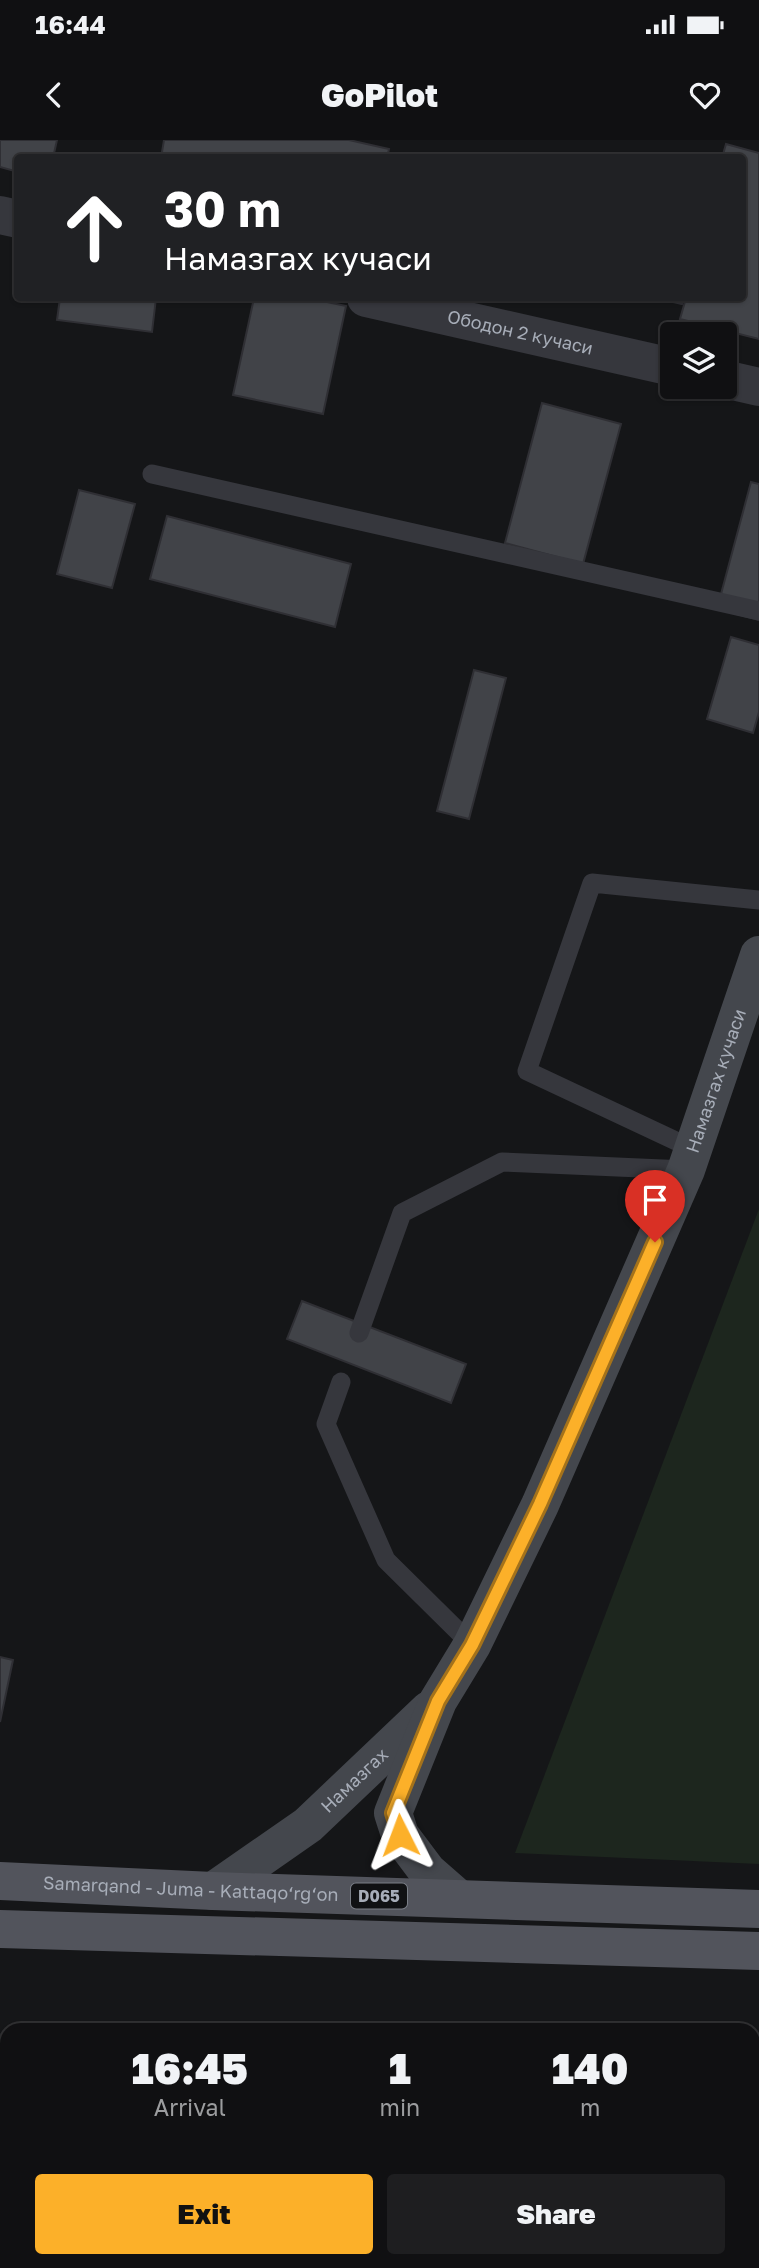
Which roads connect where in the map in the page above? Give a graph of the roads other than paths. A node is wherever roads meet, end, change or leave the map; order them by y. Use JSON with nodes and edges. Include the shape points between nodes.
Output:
{"nodes":[{"id":1,"x":379,"y":301,"type":"edge"},
{"id":2,"x":660,"y":364,"type":"edge"},
{"id":3,"x":737,"y":382,"type":"edge"},
{"id":4,"x":759,"y":387,"type":"edge"},
{"id":5,"x":152,"y":474,"type":"dead end"},
{"id":6,"x":759,"y":611,"type":"edge"},
{"id":7,"x":759,"y":900,"type":"edge"},
{"id":8,"x":759,"y":955,"type":"edge"},
{"id":9,"x":690,"y":1159,"type":"junction"},
{"id":10,"x":359,"y":1333,"type":"dead end"},
{"id":11,"x":341,"y":1382,"type":"dead end"},
{"id":12,"x":472,"y":1645,"type":"junction"},
{"id":13,"x":438,"y":1701,"type":"junction"},
{"id":14,"x":0,"y":1881,"type":"edge"},
{"id":15,"x":214,"y":1891,"type":"junction"},
{"id":16,"x":459,"y":1899,"type":"junction"},
{"id":17,"x":759,"y":1909,"type":"edge"},
{"id":18,"x":0,"y":1929,"type":"edge"},
{"id":19,"x":759,"y":1951,"type":"edge"}],
"edges":[{"from":1,"to":2,"type":"street","name":"Ободон 2 кучаси"},
{"from":3,"to":4,"type":"street"},
{"from":5,"to":6,"type":"lane"},
{"from":7,"to":9,"type":"lane","via":[[592,883],[527,1071]]},
{"from":8,"to":9,"type":"street","name":"Намазгах кучаси"},
{"from":9,"to":10,"type":"lane","via":[[502,1162],[402,1213]]},
{"from":9,"to":12,"type":"street","name":"Намазгах кучаси","via":[[540,1504]]},
{"from":11,"to":12,"type":"lane","via":[[326,1424],[386,1560]]},
{"from":12,"to":13,"type":"street","name":"Намазгах кучаси"},
{"from":13,"to":15,"type":"street","name":"Намазгах","via":[[308,1825]]},
{"from":13,"to":16,"type":"street","name":"Намазгах","via":[[393,1813],[400,1835],[420,1862]]},
{"from":14,"to":15,"type":"main road","name":"Samarqand - Juma - Kattaqo‘rg‘on","number":"D065"},
{"from":15,"to":16,"type":"main road","name":"Samarqand - Juma - Kattaqo‘rg‘on","number":"D065"},
{"from":16,"to":17,"type":"main road","name":"Samarqand - Juma - Kattaqo‘rg‘on","number":"D065"},
{"from":18,"to":19,"type":"main road"}]}
